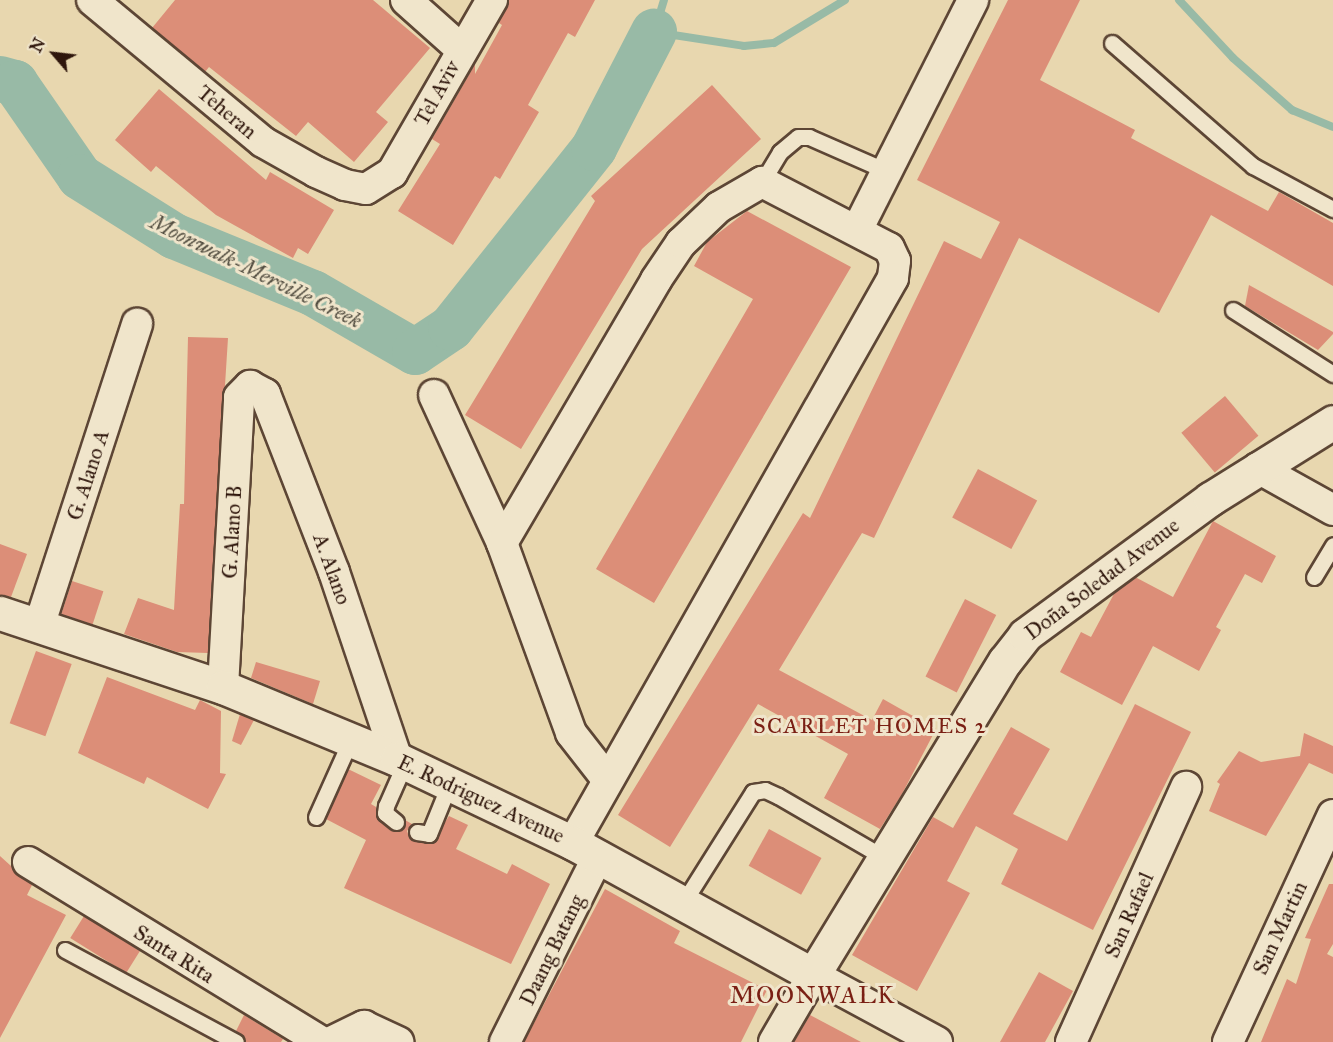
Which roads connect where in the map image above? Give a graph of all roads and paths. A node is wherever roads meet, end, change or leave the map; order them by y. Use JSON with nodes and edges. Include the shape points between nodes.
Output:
{"nodes":[{"id":1,"x":92,"y":0,"type":"edge"},
{"id":2,"x":406,"y":0,"type":"edge"},
{"id":3,"x":492,"y":0,"type":"edge"},
{"id":4,"x":973,"y":0,"type":"edge"},
{"id":5,"x":1112,"y":43,"type":"dead end"},
{"id":6,"x":461,"y":49,"type":"junction"},
{"id":7,"x":887,"y":171,"type":"junction"},
{"id":8,"x":762,"y":182,"type":"junction"},
{"id":9,"x":379,"y":184,"type":"joint"},
{"id":10,"x":1333,"y":209,"type":"edge"},
{"id":11,"x":857,"y":230,"type":"junction"},
{"id":12,"x":1233,"y":310,"type":"dead end"},
{"id":13,"x":137,"y":324,"type":"dead end"},
{"id":14,"x":1333,"y":374,"type":"edge"},
{"id":15,"x":254,"y":387,"type":"joint"},
{"id":16,"x":435,"y":395,"type":"dead end"},
{"id":17,"x":1333,"y":422,"type":"edge"},
{"id":18,"x":1258,"y":468,"type":"junction"},
{"id":19,"x":1333,"y":510,"type":"edge"},
{"id":20,"x":502,"y":543,"type":"junction"},
{"id":21,"x":1333,"y":545,"type":"edge"},
{"id":22,"x":1314,"y":576,"type":"dead end"},
{"id":23,"x":0,"y":613,"type":"edge"},
{"id":24,"x":39,"y":626,"type":"junction"},
{"id":25,"x":223,"y":687,"type":"junction"},
{"id":26,"x":351,"y":739,"type":"junction"},
{"id":27,"x":401,"y":761,"type":"junction"},
{"id":28,"x":607,"y":779,"type":"junction"},
{"id":29,"x":450,"y":785,"type":"junction"},
{"id":30,"x":1186,"y":788,"type":"dead end"},
{"id":31,"x":1333,"y":815,"type":"edge"},
{"id":32,"x":316,"y":817,"type":"dead end"},
{"id":33,"x":396,"y":822,"type":"dead end"},
{"id":34,"x":417,"y":832,"type":"dead end"},
{"id":35,"x":585,"y":850,"type":"junction"},
{"id":36,"x":887,"y":854,"type":"junction"},
{"id":37,"x":28,"y":862,"type":"dead end"},
{"id":38,"x":683,"y":903,"type":"junction"},
{"id":39,"x":64,"y":950,"type":"dead end"},
{"id":40,"x":813,"y":975,"type":"junction"},
{"id":41,"x":236,"y":1042,"type":"edge"},
{"id":42,"x":322,"y":1042,"type":"edge"},
{"id":43,"x":331,"y":1042,"type":"edge"},
{"id":44,"x":398,"y":1042,"type":"edge"},
{"id":45,"x":505,"y":1042,"type":"edge"},
{"id":46,"x":774,"y":1042,"type":"edge"},
{"id":47,"x":937,"y":1042,"type":"edge"},
{"id":48,"x":1071,"y":1042,"type":"edge"},
{"id":49,"x":1227,"y":1042,"type":"edge"}],
"edges":[{"from":1,"to":9,"type":"street","name":"Teheran","via":[[263,142],[345,185],[366,189]]},
{"from":2,"to":6,"type":"street"},
{"from":3,"to":6,"type":"street","name":"Tel Aviv"},
{"from":4,"to":7,"type":"street"},
{"from":5,"to":10,"type":"lane","via":[[1253,166]]},
{"from":6,"to":9,"type":"street","name":"Tel Aviv","via":[[392,173]]},
{"from":7,"to":8,"type":"lane","via":[[819,141],[798,137],[780,152]]},
{"from":7,"to":11,"type":"street"},
{"from":8,"to":11,"type":"street"},
{"from":8,"to":20,"type":"street","via":[[719,207],[681,243]]},
{"from":11,"to":28,"type":"street","name":"Daang Batang","via":[[889,248],[895,261],[893,278]]},
{"from":12,"to":14,"type":"lane"},
{"from":13,"to":24,"type":"street","name":"G. Alano A"},
{"from":15,"to":25,"type":"street","name":"G. Alano B","via":[[245,387],[239,397]]},
{"from":15,"to":27,"type":"street","name":"A. Alano","via":[[265,394]]},
{"from":16,"to":20,"type":"street"},
{"from":17,"to":18,"type":"main road","name":"Doña Soledad Avenue"},
{"from":18,"to":19,"type":"street"},
{"from":18,"to":36,"type":"main road","name":"Doña Soledad Avenue","via":[[1025,634]]},
{"from":20,"to":28,"type":"street","via":[[571,733]]},
{"from":21,"to":22,"type":"lane"},
{"from":23,"to":24,"type":"main road","name":"E. Rodriguez Avenue"},
{"from":24,"to":25,"type":"main road","name":"E. Rodriguez Avenue"},
{"from":25,"to":26,"type":"main road","name":"E. Rodriguez Avenue"},
{"from":26,"to":27,"type":"main road","name":"E. Rodriguez Avenue"},
{"from":26,"to":32,"type":"lane"},
{"from":27,"to":29,"type":"main road","name":"E. Rodriguez Avenue"},
{"from":27,"to":33,"type":"lane","via":[[385,813]]},
{"from":28,"to":35,"type":"street","name":"Daang Batang"},
{"from":29,"to":34,"type":"lane","via":[[429,834]]},
{"from":29,"to":35,"type":"main road","name":"E. Rodriguez Avenue"},
{"from":30,"to":48,"type":"street","name":"San Rafael"},
{"from":31,"to":49,"type":"street","name":"San Martin"},
{"from":35,"to":38,"type":"main road","name":"E. Rodriguez Avenue"},
{"from":35,"to":45,"type":"street","name":"Daang Batang"},
{"from":36,"to":38,"type":"lane","via":[[765,790],[753,792],[745,799]]},
{"from":36,"to":40,"type":"main road","name":"Doña Soledad Avenue"},
{"from":37,"to":42,"type":"street","name":"Santa Rita"},
{"from":38,"to":40,"type":"main road","name":"E. Rodriguez Avenue"},
{"from":39,"to":41,"type":"lane"},
{"from":40,"to":46,"type":"street"},
{"from":40,"to":47,"type":"street","name":"E. Rodriguez Avenue"},
{"from":43,"to":44,"type":"street","via":[[364,1026]]}]}
